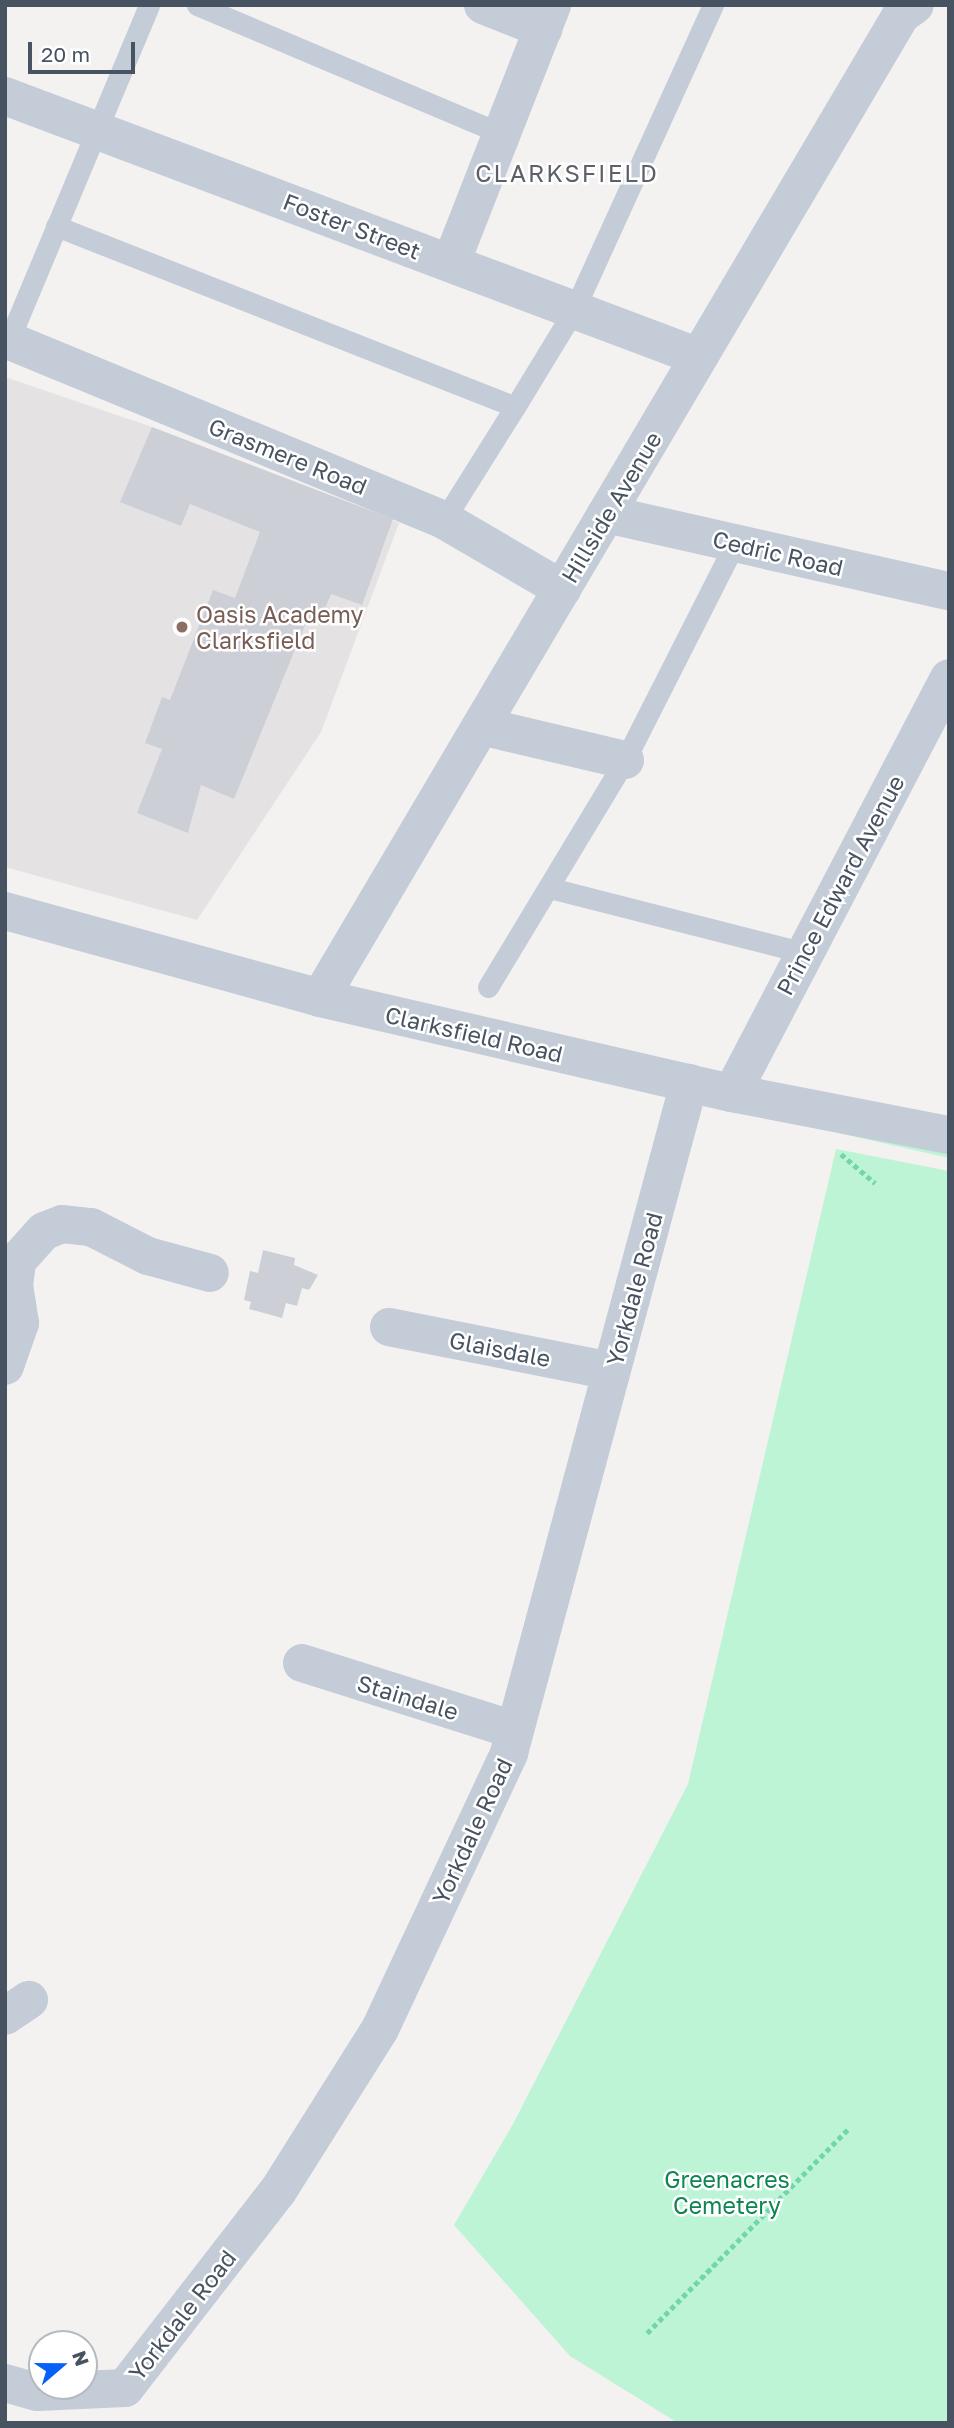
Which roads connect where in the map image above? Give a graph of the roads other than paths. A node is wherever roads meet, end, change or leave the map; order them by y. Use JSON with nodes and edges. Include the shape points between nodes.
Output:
{"nodes":[{"id":1,"x":149,"y":5,"type":"edge"},
{"id":2,"x":197,"y":5,"type":"edge"},
{"id":3,"x":483,"y":5,"type":"edge"},
{"id":4,"x":713,"y":5,"type":"edge"},
{"id":5,"x":908,"y":10,"type":"edge"},
{"id":6,"x":547,"y":17,"type":"edge"},
{"id":7,"x":5,"y":96,"type":"edge"},
{"id":8,"x":96,"y":130,"type":"junction"},
{"id":9,"x":502,"y":134,"type":"junction"},
{"id":10,"x":56,"y":226,"type":"junction"},
{"id":11,"x":452,"y":263,"type":"junction"},
{"id":12,"x":574,"y":310,"type":"junction"},
{"id":13,"x":7,"y":340,"type":"edge"},
{"id":14,"x":699,"y":357,"type":"junction"},
{"id":15,"x":515,"y":407,"type":"junction"},
{"id":16,"x":606,"y":514,"type":"junction"},
{"id":17,"x":444,"y":520,"type":"junction"},
{"id":18,"x":736,"y":543,"type":"junction"},
{"id":19,"x":562,"y":589,"type":"junction"},
{"id":20,"x":949,"y":591,"type":"edge"},
{"id":21,"x":949,"y":678,"type":"edge"},
{"id":22,"x":481,"y":726,"type":"junction"},
{"id":23,"x":625,"y":760,"type":"junction"},
{"id":24,"x":550,"y":888,"type":"junction"},
{"id":25,"x":5,"y":911,"type":"edge"},
{"id":26,"x":805,"y":953,"type":"junction"},
{"id":27,"x":488,"y":987,"type":"dead end"},
{"id":28,"x":320,"y":998,"type":"junction"},
{"id":29,"x":689,"y":1083,"type":"junction"},
{"id":30,"x":732,"y":1093,"type":"junction"},
{"id":31,"x":949,"y":1135,"type":"edge"},
{"id":32,"x":210,"y":1273,"type":"dead end"},
{"id":33,"x":389,"y":1327,"type":"dead end"},
{"id":34,"x":5,"y":1366,"type":"edge"},
{"id":35,"x":611,"y":1371,"type":"junction"},
{"id":36,"x":302,"y":1663,"type":"dead end"},
{"id":37,"x":515,"y":1730,"type":"junction"},
{"id":38,"x":5,"y":2383,"type":"edge"}],
"edges":[{"from":1,"to":8,"type":"lane"},
{"from":2,"to":9,"type":"lane"},
{"from":3,"to":6,"type":"street"},
{"from":4,"to":12,"type":"lane"},
{"from":5,"to":14,"type":"street","name":"Hillside Avenue"},
{"from":6,"to":9,"type":"street"},
{"from":7,"to":8,"type":"street","name":"Foster Street"},
{"from":8,"to":10,"type":"lane"},
{"from":8,"to":11,"type":"street","name":"Foster Street"},
{"from":9,"to":11,"type":"street"},
{"from":10,"to":13,"type":"lane"},
{"from":10,"to":15,"type":"lane"},
{"from":11,"to":12,"type":"street","name":"Foster Street"},
{"from":12,"to":14,"type":"street","name":"Foster Street"},
{"from":12,"to":15,"type":"lane"},
{"from":13,"to":17,"type":"street","name":"Grasmere Road"},
{"from":14,"to":16,"type":"street","name":"Hillside Avenue"},
{"from":15,"to":17,"type":"lane"},
{"from":16,"to":18,"type":"street","name":"Cedric Road"},
{"from":16,"to":19,"type":"street","name":"Hillside Avenue"},
{"from":17,"to":19,"type":"street","name":"Grasmere Road"},
{"from":18,"to":20,"type":"street","name":"Cedric Road"},
{"from":18,"to":23,"type":"lane"},
{"from":19,"to":22,"type":"street","name":"Hillside Avenue"},
{"from":21,"to":26,"type":"street","name":"Prince Edward Avenue"},
{"from":22,"to":23,"type":"street"},
{"from":22,"to":28,"type":"street","name":"Hillside Avenue"},
{"from":23,"to":24,"type":"lane"},
{"from":24,"to":26,"type":"lane"},
{"from":24,"to":27,"type":"lane"},
{"from":25,"to":28,"type":"street","name":"Clarksfield Road"},
{"from":26,"to":30,"type":"street","name":"Prince Edward Avenue"},
{"from":28,"to":29,"type":"street","name":"Clarksfield Road"},
{"from":29,"to":30,"type":"street","name":"Clarksfield Road"},
{"from":29,"to":35,"type":"street","name":"Yorkdale Road"},
{"from":30,"to":31,"type":"street","name":"Clarksfield Road"},
{"from":32,"to":34,"type":"street","via":[[148,1256],[91,1227],[62,1224],[44,1231],[17,1261],[14,1286],[20,1323]]},
{"from":33,"to":35,"type":"street","name":"Glaisdale"},
{"from":35,"to":37,"type":"street","name":"Yorkdale Road"},
{"from":36,"to":37,"type":"street","name":"Staindale"},
{"from":37,"to":38,"type":"street","name":"Yorkdale Road","via":[[509,1752],[380,2029],[278,2191],[125,2388],[37,2392]]}]}
